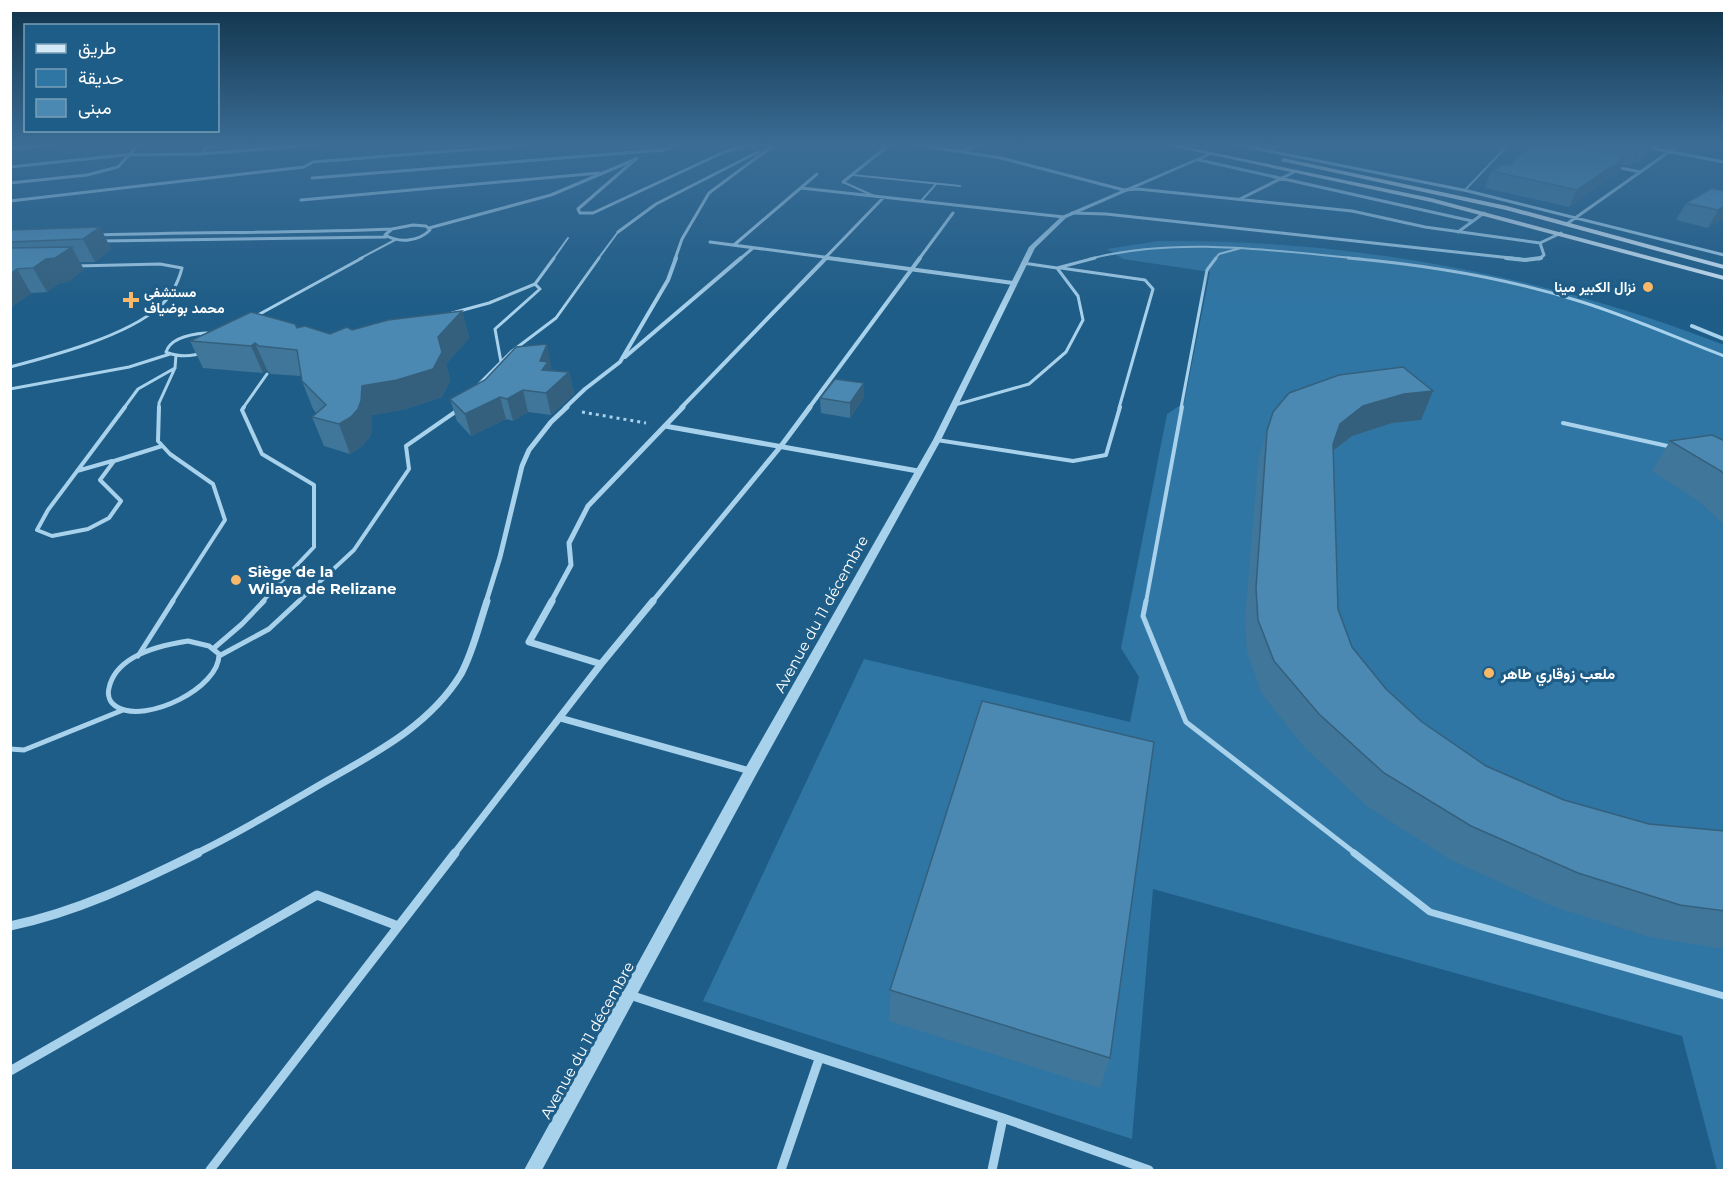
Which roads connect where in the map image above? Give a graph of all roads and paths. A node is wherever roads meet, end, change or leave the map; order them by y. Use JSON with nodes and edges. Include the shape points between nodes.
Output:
{"nodes":[{"id":1,"x":26,"y":199,"type":"edge"},
{"id":2,"x":311,"y":199,"type":"edge"},
{"id":3,"x":538,"y":199,"type":"edge"},
{"id":4,"x":589,"y":199,"type":"edge"},
{"id":5,"x":624,"y":199,"type":"edge"},
{"id":6,"x":666,"y":199,"type":"edge"},
{"id":7,"x":705,"y":199,"type":"edge"},
{"id":8,"x":788,"y":199,"type":"edge"},
{"id":9,"x":882,"y":199,"type":"edge"},
{"id":10,"x":904,"y":199,"type":"edge"},
{"id":11,"x":1104,"y":199,"type":"edge"},
{"id":12,"x":1241,"y":199,"type":"edge"},
{"id":13,"x":1375,"y":199,"type":"edge"},
{"id":14,"x":1422,"y":199,"type":"edge"},
{"id":15,"x":1465,"y":199,"type":"edge"},
{"id":16,"x":1502,"y":199,"type":"edge"},
{"id":17,"x":1604,"y":199,"type":"edge"},
{"id":18,"x":301,"y":200,"type":"dead end"},
{"id":19,"x":10,"y":201,"type":"edge"},
{"id":20,"x":921,"y":201,"type":"joint"},
{"id":21,"x":953,"y":213,"type":"dead end"},
{"id":22,"x":1484,"y":213,"type":"junction"},
{"id":23,"x":1068,"y":215,"type":"junction"},
{"id":24,"x":1578,"y":218,"type":"junction"},
{"id":25,"x":1472,"y":221,"type":"junction"},
{"id":26,"x":1568,"y":224,"type":"junction"},
{"id":27,"x":429,"y":228,"type":"junction"},
{"id":28,"x":392,"y":229,"type":"junction"},
{"id":29,"x":618,"y":232,"type":"joint"},
{"id":30,"x":1458,"y":232,"type":"junction"},
{"id":31,"x":1561,"y":233,"type":"junction"},
{"id":32,"x":91,"y":235,"type":"edge"},
{"id":33,"x":386,"y":237,"type":"junction"},
{"id":34,"x":568,"y":238,"type":"dead end"},
{"id":35,"x":395,"y":240,"type":"junction"},
{"id":36,"x":90,"y":241,"type":"edge"},
{"id":37,"x":710,"y":242,"type":"dead end"},
{"id":38,"x":1540,"y":243,"type":"junction"},
{"id":39,"x":734,"y":245,"type":"junction"},
{"id":40,"x":753,"y":248,"type":"junction"},
{"id":41,"x":1241,"y":248,"type":"junction"},
{"id":42,"x":1725,"y":255,"type":"edge"},
{"id":43,"x":826,"y":257,"type":"junction"},
{"id":44,"x":1023,"y":263,"type":"junction"},
{"id":45,"x":68,"y":266,"type":"dead end"},
{"id":46,"x":1057,"y":267,"type":"junction"},
{"id":47,"x":1725,"y":267,"type":"edge"},
{"id":48,"x":910,"y":269,"type":"junction"},
{"id":49,"x":1725,"y":278,"type":"edge"},
{"id":50,"x":1013,"y":283,"type":"junction"},
{"id":51,"x":535,"y":284,"type":"junction"},
{"id":52,"x":444,"y":315,"type":"edge"},
{"id":53,"x":249,"y":319,"type":"edge"},
{"id":54,"x":1692,"y":326,"type":"dead end"},
{"id":55,"x":229,"y":330,"type":"edge"},
{"id":56,"x":219,"y":335,"type":"junction"},
{"id":57,"x":1725,"y":339,"type":"edge"},
{"id":58,"x":170,"y":354,"type":"junction"},
{"id":59,"x":176,"y":355,"type":"junction"},
{"id":60,"x":1725,"y":356,"type":"edge"},
{"id":61,"x":501,"y":362,"type":"junction"},
{"id":62,"x":620,"y":362,"type":"junction"},
{"id":63,"x":10,"y":367,"type":"edge"},
{"id":64,"x":175,"y":368,"type":"junction"},
{"id":65,"x":267,"y":374,"type":"dead end"},
{"id":66,"x":10,"y":389,"type":"edge"},
{"id":67,"x":472,"y":392,"type":"edge"},
{"id":68,"x":464,"y":401,"type":"edge"},
{"id":69,"x":953,"y":405,"type":"junction"},
{"id":70,"x":567,"y":409,"type":"junction"},
{"id":71,"x":1563,"y":423,"type":"dead end"},
{"id":72,"x":664,"y":426,"type":"junction"},
{"id":73,"x":937,"y":440,"type":"junction"},
{"id":74,"x":162,"y":446,"type":"junction"},
{"id":75,"x":781,"y":446,"type":"junction"},
{"id":76,"x":1675,"y":448,"type":"dead end"},
{"id":77,"x":114,"y":461,"type":"junction"},
{"id":78,"x":77,"y":471,"type":"junction"},
{"id":79,"x":918,"y":471,"type":"junction"},
{"id":80,"x":214,"y":648,"type":"junction"},
{"id":81,"x":138,"y":656,"type":"junction"},
{"id":82,"x":219,"y":656,"type":"junction"},
{"id":83,"x":601,"y":664,"type":"junction"},
{"id":84,"x":124,"y":710,"type":"junction"},
{"id":85,"x":560,"y":718,"type":"junction"},
{"id":86,"x":10,"y":749,"type":"edge"},
{"id":87,"x":751,"y":771,"type":"junction"},
{"id":88,"x":10,"y":926,"type":"edge"},
{"id":89,"x":398,"y":927,"type":"junction"},
{"id":90,"x":629,"y":995,"type":"junction"},
{"id":91,"x":1725,"y":996,"type":"edge"},
{"id":92,"x":819,"y":1059,"type":"junction"},
{"id":93,"x":10,"y":1071,"type":"edge"},
{"id":94,"x":1003,"y":1118,"type":"junction"},
{"id":95,"x":210,"y":1170,"type":"edge"},
{"id":96,"x":533,"y":1170,"type":"edge"},
{"id":97,"x":781,"y":1170,"type":"edge"},
{"id":98,"x":992,"y":1170,"type":"edge"},
{"id":99,"x":1149,"y":1170,"type":"edge"}],
"edges":[{"from":1,"to":19,"type":"street"},
{"from":2,"to":18,"type":"street"},
{"from":3,"to":27,"type":"street"},
{"from":4,"to":5,"type":"street","via":[[578,209],[580,213],[592,213]]},
{"from":6,"to":29,"type":"street"},
{"from":7,"to":62,"type":"street","via":[[682,240],[668,280]]},
{"from":8,"to":39,"type":"street"},
{"from":9,"to":43,"type":"street"},
{"from":10,"to":20,"type":"street"},
{"from":11,"to":23,"type":"street","name":"Avenue du 11 décembre"},
{"from":12,"to":30,"type":"street","via":[[1352,211]]},
{"from":13,"to":25,"type":"street"},
{"from":14,"to":22,"type":"main road"},
{"from":15,"to":26,"type":"main road"},
{"from":16,"to":24,"type":"street"},
{"from":17,"to":24,"type":"street"},
{"from":20,"to":23,"type":"street"},
{"from":21,"to":48,"type":"street"},
{"from":22,"to":25,"type":"street"},
{"from":22,"to":31,"type":"main road"},
{"from":23,"to":38,"type":"street","via":[[1106,214],[1525,260],[1538,260],[1544,255]]},
{"from":23,"to":44,"type":"street","name":"Avenue du 11 décembre","via":[[1032,247]]},
{"from":24,"to":26,"type":"street"},
{"from":24,"to":42,"type":"street"},
{"from":25,"to":30,"type":"street"},
{"from":26,"to":47,"type":"main road"},
{"from":27,"to":28,"type":"street","via":[[413,225]]},
{"from":27,"to":35,"type":"street","via":[[421,237]]},
{"from":28,"to":32,"type":"street"},
{"from":28,"to":33,"type":"street"},
{"from":29,"to":61,"type":"lane","via":[[556,318]]},
{"from":30,"to":38,"type":"street"},
{"from":31,"to":38,"type":"street"},
{"from":31,"to":49,"type":"main road"},
{"from":33,"to":35,"type":"street"},
{"from":33,"to":36,"type":"street"},
{"from":34,"to":51,"type":"lane"},
{"from":35,"to":53,"type":"lane"},
{"from":37,"to":39,"type":"street"},
{"from":39,"to":40,"type":"street"},
{"from":40,"to":43,"type":"street"},
{"from":40,"to":62,"type":"street"},
{"from":41,"to":46,"type":"lane","via":[[1113,253]]},
{"from":41,"to":60,"type":"lane","via":[[1403,262],[1480,276],[1582,302]]},
{"from":41,"to":91,"type":"lane","via":[[1219,254],[1207,270],[1143,616],[1186,722],[1430,912]]},
{"from":43,"to":48,"type":"street"},
{"from":43,"to":72,"type":"street"},
{"from":44,"to":46,"type":"lane"},
{"from":44,"to":50,"type":"street","name":"Avenue du 11 décembre"},
{"from":45,"to":63,"type":"lane","via":[[160,264],[182,268],[178,285],[159,308],[141,321]]},
{"from":46,"to":69,"type":"lane","via":[[1078,296],[1083,320],[1066,352],[1029,384]]},
{"from":46,"to":73,"type":"lane","via":[[1145,280],[1153,289],[1106,455],[1073,461]]},
{"from":48,"to":50,"type":"street"},
{"from":48,"to":75,"type":"street"},
{"from":50,"to":69,"type":"street","name":"Avenue du 11 décembre"},
{"from":51,"to":52,"type":"lane","via":[[489,303]]},
{"from":51,"to":61,"type":"lane","via":[[540,289],[495,329]]},
{"from":54,"to":57,"type":"street"},
{"from":55,"to":56,"type":"lane"},
{"from":56,"to":58,"type":"lane","via":[[180,338],[166,349]]},
{"from":56,"to":59,"type":"lane","via":[[221,341],[212,349]]},
{"from":58,"to":59,"type":"lane"},
{"from":58,"to":66,"type":"lane","via":[[129,367]]},
{"from":59,"to":64,"type":"lane"},
{"from":61,"to":67,"type":"lane"},
{"from":62,"to":70,"type":"street","via":[[585,389]]},
{"from":64,"to":74,"type":"lane","via":[[159,403],[158,441]]},
{"from":64,"to":78,"type":"lane","via":[[138,389]]},
{"from":65,"to":80,"type":"lane","via":[[242,410],[246,425],[262,454],[314,485],[314,547],[242,624]]},
{"from":68,"to":82,"type":"lane","via":[[457,411],[406,446],[409,469],[354,550],[269,629]]},
{"from":69,"to":73,"type":"street","name":"Avenue du 11 décembre"},
{"from":70,"to":72,"type":"path"},
{"from":70,"to":88,"type":"street","via":[[539,436],[526,458],[474,642],[461,673],[437,706],[395,741],[226,839],[124,889],[47,918]]},
{"from":71,"to":76,"type":"lane"},
{"from":72,"to":75,"type":"street"},
{"from":72,"to":83,"type":"street","via":[[588,506],[569,543],[571,565],[529,642]]},
{"from":73,"to":79,"type":"street","name":"Avenue du 11 décembre"},
{"from":74,"to":77,"type":"lane"},
{"from":74,"to":81,"type":"lane","via":[[213,484],[225,520]]},
{"from":75,"to":79,"type":"street"},
{"from":75,"to":83,"type":"street"},
{"from":77,"to":78,"type":"lane"},
{"from":77,"to":78,"type":"lane","via":[[100,480],[121,501],[109,518],[88,529],[52,536],[37,530]]},
{"from":79,"to":87,"type":"street","name":"Avenue du 11 décembre"},
{"from":80,"to":81,"type":"lane","via":[[188,641],[164,645]]},
{"from":80,"to":82,"type":"lane"},
{"from":81,"to":84,"type":"lane","via":[[113,676],[107,687],[107,697]]},
{"from":82,"to":84,"type":"lane","via":[[218,667],[197,690],[160,707]]},
{"from":83,"to":85,"type":"street"},
{"from":84,"to":86,"type":"lane","via":[[24,750]]},
{"from":85,"to":87,"type":"street"},
{"from":85,"to":89,"type":"street"},
{"from":87,"to":90,"type":"street","name":"Avenue du 11 décembre"},
{"from":89,"to":93,"type":"street","via":[[317,895]]},
{"from":89,"to":95,"type":"street"},
{"from":90,"to":92,"type":"street"},
{"from":90,"to":96,"type":"street","name":"Avenue du 11 décembre"},
{"from":92,"to":94,"type":"street"},
{"from":92,"to":97,"type":"street"},
{"from":94,"to":98,"type":"street"},
{"from":94,"to":99,"type":"street"}]}
